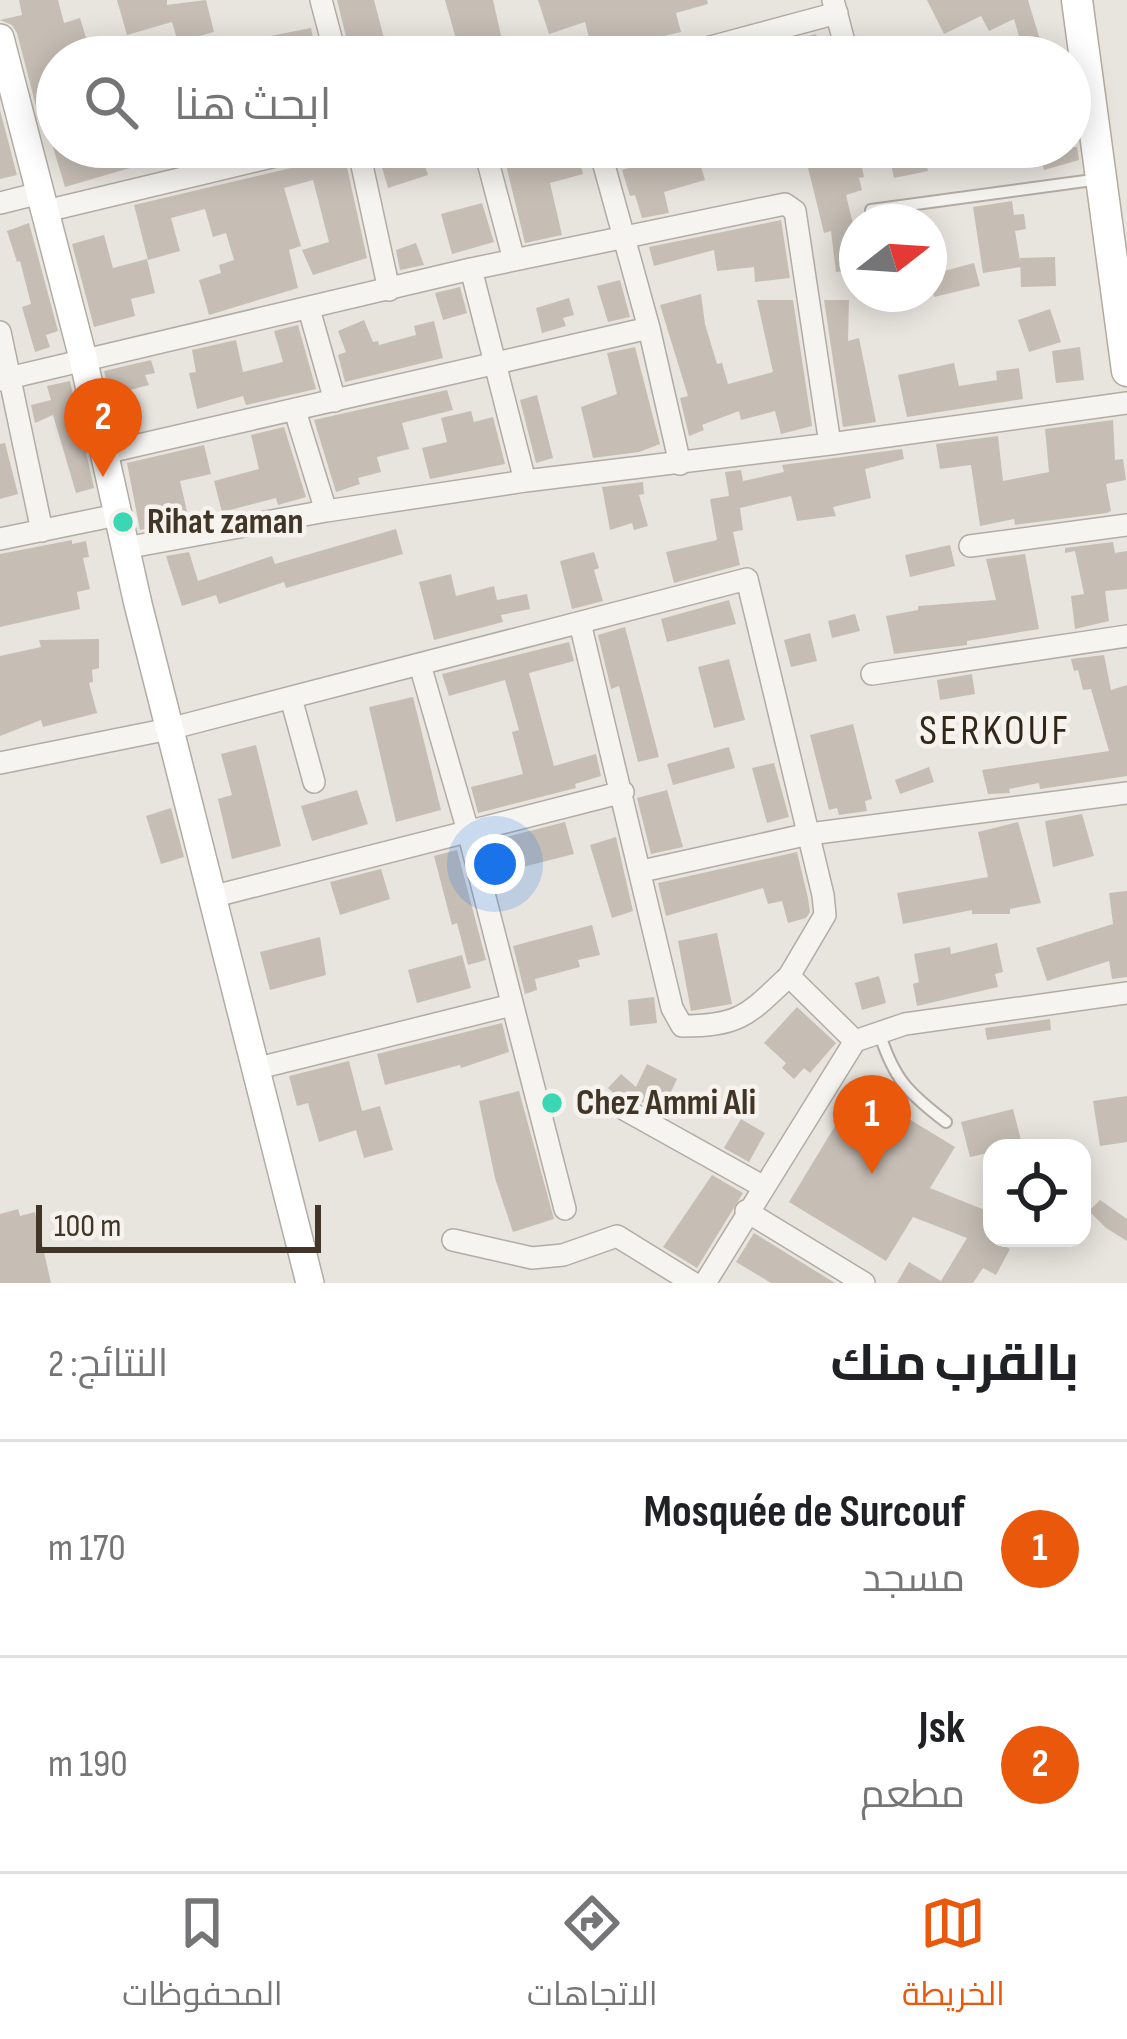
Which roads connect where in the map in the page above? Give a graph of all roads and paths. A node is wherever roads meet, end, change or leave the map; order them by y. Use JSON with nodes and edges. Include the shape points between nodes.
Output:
{"nodes":[{"id":1,"x":321,"y":0,"type":"edge"},
{"id":2,"x":1077,"y":0,"type":"edge"},
{"id":3,"x":835,"y":6,"type":"edge"},
{"id":4,"x":330,"y":36,"type":"edge"},
{"id":5,"x":740,"y":36,"type":"edge"},
{"id":6,"x":843,"y":36,"type":"edge"},
{"id":7,"x":1078,"y":36,"type":"edge"},
{"id":8,"x":0,"y":40,"type":"edge"},
{"id":9,"x":1091,"y":130,"type":"edge"},
{"id":10,"x":210,"y":168,"type":"edge"},
{"id":11,"x":362,"y":168,"type":"edge"},
{"id":12,"x":490,"y":168,"type":"edge"},
{"id":13,"x":605,"y":168,"type":"edge"},
{"id":14,"x":1102,"y":179,"type":"junction"},
{"id":15,"x":43,"y":202,"type":"junction"},
{"id":16,"x":0,"y":203,"type":"edge"},
{"id":17,"x":916,"y":204,"type":"edge"},
{"id":18,"x":624,"y":235,"type":"junction"},
{"id":19,"x":514,"y":260,"type":"junction"},
{"id":20,"x":471,"y":269,"type":"junction"},
{"id":21,"x":388,"y":290,"type":"junction"},
{"id":22,"x":309,"y":309,"type":"junction"},
{"id":23,"x":649,"y":328,"type":"junction"},
{"id":24,"x":0,"y":332,"type":"edge"},
{"id":25,"x":83,"y":358,"type":"junction"},
{"id":26,"x":497,"y":363,"type":"junction"},
{"id":27,"x":1127,"y":371,"type":"edge"},
{"id":28,"x":6,"y":378,"type":"edge"},
{"id":29,"x":335,"y":401,"type":"junction"},
{"id":30,"x":1127,"y":403,"type":"edge"},
{"id":31,"x":295,"y":411,"type":"junction"},
{"id":32,"x":830,"y":445,"type":"junction"},
{"id":33,"x":104,"y":453,"type":"junction"},
{"id":34,"x":680,"y":464,"type":"junction"},
{"id":35,"x":525,"y":481,"type":"junction"},
{"id":36,"x":326,"y":511,"type":"junction"},
{"id":37,"x":117,"y":515,"type":"junction"},
{"id":38,"x":1127,"y":525,"type":"edge"},
{"id":39,"x":42,"y":531,"type":"junction"},
{"id":40,"x":0,"y":539,"type":"edge"},
{"id":41,"x":970,"y":546,"type":"dead end"},
{"id":42,"x":125,"y":548,"type":"junction"},
{"id":43,"x":580,"y":623,"type":"junction"},
{"id":44,"x":1127,"y":636,"type":"edge"},
{"id":45,"x":420,"y":665,"type":"junction"},
{"id":46,"x":872,"y":674,"type":"dead end"},
{"id":47,"x":291,"y":698,"type":"junction"},
{"id":48,"x":169,"y":729,"type":"junction"},
{"id":49,"x":0,"y":763,"type":"edge"},
{"id":50,"x":314,"y":782,"type":"dead end"},
{"id":51,"x":623,"y":792,"type":"junction"},
{"id":52,"x":1127,"y":793,"type":"edge"},
{"id":53,"x":468,"y":831,"type":"junction"},
{"id":54,"x":809,"y":834,"type":"junction"},
{"id":55,"x":641,"y":871,"type":"junction"},
{"id":56,"x":211,"y":897,"type":"junction"},
{"id":57,"x":789,"y":976,"type":"junction"},
{"id":58,"x":1127,"y":993,"type":"edge"},
{"id":59,"x":512,"y":1006,"type":"junction"},
{"id":60,"x":879,"y":1032,"type":"junction"},
{"id":61,"x":855,"y":1041,"type":"junction"},
{"id":62,"x":254,"y":1069,"type":"junction"},
{"id":63,"x":624,"y":1109,"type":"dead end"},
{"id":64,"x":946,"y":1122,"type":"dead end"},
{"id":65,"x":762,"y":1186,"type":"junction"},
{"id":66,"x":565,"y":1210,"type":"dead end"},
{"id":67,"x":746,"y":1211,"type":"junction"},
{"id":68,"x":453,"y":1240,"type":"dead end"},
{"id":69,"x":310,"y":1283,"type":"edge"},
{"id":70,"x":693,"y":1283,"type":"edge"},
{"id":71,"x":705,"y":1283,"type":"edge"},
{"id":72,"x":864,"y":1283,"type":"edge"}],
"edges":[{"from":1,"to":4,"type":"street"},
{"from":2,"to":7,"type":"main road"},
{"from":3,"to":5,"type":"street"},
{"from":3,"to":6,"type":"street"},
{"from":8,"to":15,"type":"main road"},
{"from":9,"to":14,"type":"main road"},
{"from":10,"to":15,"type":"street"},
{"from":11,"to":21,"type":"street"},
{"from":12,"to":19,"type":"street"},
{"from":13,"to":18,"type":"street"},
{"from":14,"to":17,"type":"lane"},
{"from":14,"to":27,"type":"main road"},
{"from":15,"to":16,"type":"street"},
{"from":15,"to":25,"type":"main road"},
{"from":18,"to":19,"type":"street"},
{"from":18,"to":23,"type":"street"},
{"from":18,"to":32,"type":"street","via":[[791,206]]},
{"from":19,"to":20,"type":"street"},
{"from":20,"to":21,"type":"street"},
{"from":20,"to":26,"type":"street"},
{"from":21,"to":22,"type":"street"},
{"from":22,"to":25,"type":"street"},
{"from":22,"to":29,"type":"street"},
{"from":23,"to":26,"type":"street"},
{"from":23,"to":34,"type":"street"},
{"from":24,"to":28,"type":"street"},
{"from":25,"to":28,"type":"street"},
{"from":25,"to":33,"type":"main road"},
{"from":26,"to":29,"type":"street"},
{"from":26,"to":35,"type":"street"},
{"from":28,"to":39,"type":"street"},
{"from":29,"to":31,"type":"street"},
{"from":30,"to":32,"type":"street"},
{"from":31,"to":33,"type":"street"},
{"from":31,"to":36,"type":"street"},
{"from":32,"to":34,"type":"street"},
{"from":33,"to":37,"type":"main road"},
{"from":34,"to":35,"type":"street"},
{"from":35,"to":36,"type":"street"},
{"from":36,"to":42,"type":"street"},
{"from":37,"to":39,"type":"street"},
{"from":37,"to":42,"type":"main road"},
{"from":38,"to":41,"type":"street"},
{"from":39,"to":40,"type":"street"},
{"from":42,"to":48,"type":"main road"},
{"from":43,"to":45,"type":"street"},
{"from":43,"to":51,"type":"street"},
{"from":43,"to":54,"type":"street","via":[[747,579]]},
{"from":44,"to":46,"type":"street"},
{"from":45,"to":47,"type":"street"},
{"from":45,"to":53,"type":"street"},
{"from":47,"to":48,"type":"street"},
{"from":47,"to":50,"type":"street"},
{"from":48,"to":49,"type":"street"},
{"from":48,"to":56,"type":"main road"},
{"from":51,"to":53,"type":"street"},
{"from":51,"to":55,"type":"street"},
{"from":52,"to":54,"type":"street"},
{"from":53,"to":56,"type":"street"},
{"from":53,"to":59,"type":"street"},
{"from":54,"to":55,"type":"street"},
{"from":54,"to":57,"type":"street","via":[[825,915]]},
{"from":55,"to":57,"type":"street","via":[[682,1026],[722,1026]]},
{"from":56,"to":62,"type":"main road"},
{"from":57,"to":61,"type":"street"},
{"from":58,"to":60,"type":"street"},
{"from":59,"to":62,"type":"street"},
{"from":59,"to":66,"type":"street"},
{"from":60,"to":61,"type":"street"},
{"from":60,"to":64,"type":"lane","via":[[906,1091]]},
{"from":61,"to":65,"type":"street"},
{"from":62,"to":69,"type":"main road"},
{"from":63,"to":65,"type":"street"},
{"from":65,"to":67,"type":"street"},
{"from":67,"to":71,"type":"street"},
{"from":67,"to":72,"type":"street"},
{"from":68,"to":70,"type":"street","via":[[532,1258],[617,1236]]}]}
